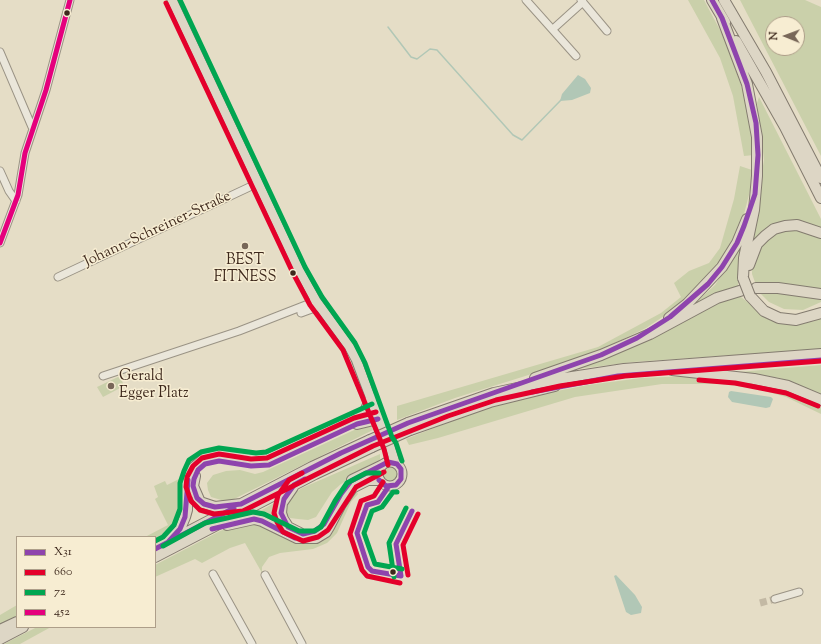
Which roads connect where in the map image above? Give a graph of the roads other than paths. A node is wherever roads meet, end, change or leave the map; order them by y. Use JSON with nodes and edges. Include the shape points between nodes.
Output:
{"nodes":[{"id":1,"x":70,"y":0,"type":"edge"},
{"id":2,"x":172,"y":0,"type":"edge"},
{"id":3,"x":526,"y":0,"type":"edge"},
{"id":4,"x":712,"y":0,"type":"edge"},
{"id":5,"x":724,"y":0,"type":"edge"},
{"id":6,"x":582,"y":1,"type":"edge"},
{"id":7,"x":722,"y":18,"type":"junction"},
{"id":8,"x":552,"y":29,"type":"junction"},
{"id":9,"x":607,"y":31,"type":"dead end"},
{"id":10,"x":0,"y":52,"type":"edge"},
{"id":11,"x":576,"y":56,"type":"dead end"},
{"id":12,"x":32,"y":127,"type":"junction"},
{"id":13,"x":0,"y":171,"type":"edge"},
{"id":14,"x":821,"y":178,"type":"edge"},
{"id":15,"x":258,"y":183,"type":"junction"},
{"id":16,"x":755,"y":194,"type":"junction"},
{"id":17,"x":821,"y":198,"type":"edge"},
{"id":18,"x":16,"y":201,"type":"junction"},
{"id":19,"x":821,"y":233,"type":"edge"},
{"id":20,"x":0,"y":243,"type":"edge"},
{"id":21,"x":58,"y":277,"type":"dead end"},
{"id":22,"x":746,"y":278,"type":"junction"},
{"id":23,"x":751,"y":292,"type":"junction"},
{"id":24,"x":821,"y":294,"type":"edge"},
{"id":25,"x":318,"y":303,"type":"junction"},
{"id":26,"x":821,"y":306,"type":"edge"},
{"id":27,"x":301,"y":313,"type":"dead end"},
{"id":28,"x":821,"y":313,"type":"edge"},
{"id":29,"x":637,"y":338,"type":"junction"},
{"id":30,"x":821,"y":354,"type":"edge"},
{"id":31,"x":821,"y":360,"type":"edge"},
{"id":32,"x":672,"y":370,"type":"junction"},
{"id":33,"x":103,"y":376,"type":"dead end"},
{"id":34,"x":494,"y":393,"type":"junction"},
{"id":35,"x":371,"y":398,"type":"junction"},
{"id":36,"x":821,"y":400,"type":"edge"},
{"id":37,"x":363,"y":416,"type":"junction"},
{"id":38,"x":378,"y":419,"type":"junction"},
{"id":39,"x":409,"y":427,"type":"junction"},
{"id":40,"x":371,"y":443,"type":"junction"},
{"id":41,"x":395,"y":463,"type":"junction"},
{"id":42,"x":383,"y":464,"type":"junction"},
{"id":43,"x":379,"y":480,"type":"junction"},
{"id":44,"x":294,"y":485,"type":"junction"},
{"id":45,"x":241,"y":504,"type":"junction"},
{"id":46,"x":208,"y":530,"type":"junction"},
{"id":47,"x":167,"y":543,"type":"junction"},
{"id":48,"x":156,"y":548,"type":"edge"},
{"id":49,"x":156,"y":557,"type":"edge"},
{"id":50,"x":213,"y":574,"type":"dead end"},
{"id":51,"x":265,"y":575,"type":"dead end"},
{"id":52,"x":799,"y":592,"type":"dead end"},
{"id":53,"x":775,"y":599,"type":"tunnel mouth"},
{"id":54,"x":16,"y":622,"type":"edge"},
{"id":55,"x":21,"y":628,"type":"edge"},
{"id":56,"x":0,"y":630,"type":"edge"},
{"id":57,"x":0,"y":639,"type":"edge"},
{"id":58,"x":252,"y":644,"type":"edge"},
{"id":59,"x":302,"y":644,"type":"edge"}],
"edges":[{"from":1,"to":12,"type":"street","via":[[46,90]]},
{"from":2,"to":15,"type":"main road"},
{"from":3,"to":8,"type":"street"},
{"from":4,"to":7,"type":"highway"},
{"from":5,"to":14,"type":"highway","via":[[766,72]]},
{"from":6,"to":8,"type":"street"},
{"from":6,"to":9,"type":"street"},
{"from":7,"to":16,"type":"highway","via":[[748,84],[756,123],[758,155]]},
{"from":7,"to":17,"type":"highway","via":[[759,78]]},
{"from":8,"to":11,"type":"street"},
{"from":10,"to":12,"type":"street"},
{"from":12,"to":18,"type":"street"},
{"from":13,"to":18,"type":"street"},
{"from":15,"to":21,"type":"street","name":"Johann-Schreiner-Straße"},
{"from":15,"to":25,"type":"main road","via":[[296,264]]},
{"from":16,"to":22,"type":"highway","via":[[744,258]]},
{"from":16,"to":29,"type":"highway","via":[[737,243],[722,267],[687,304]]},
{"from":18,"to":20,"type":"street"},
{"from":19,"to":22,"type":"highway","via":[[796,225],[780,227],[769,232],[754,249]]},
{"from":22,"to":23,"type":"highway","bridge":true},
{"from":23,"to":24,"type":"highway","via":[[778,288]]},
{"from":23,"to":26,"type":"highway","via":[[775,311],[807,313]]},
{"from":23,"to":28,"type":"highway","via":[[764,311],[779,318],[796,320]]},
{"from":23,"to":29,"type":"highway","via":[[717,298],[650,334]]},
{"from":25,"to":27,"type":"street"},
{"from":25,"to":33,"type":"street"},
{"from":25,"to":35,"type":"main road","via":[[349,346]]},
{"from":29,"to":34,"type":"highway","via":[[601,355]]},
{"from":30,"to":34,"type":"highway","via":[[624,369]]},
{"from":31,"to":32,"type":"highway"},
{"from":32,"to":36,"type":"highway","via":[[754,379],[788,386]]},
{"from":32,"to":39,"type":"highway","via":[[555,386],[490,402]]},
{"from":34,"to":39,"type":"highway"},
{"from":35,"to":37,"type":"highway"},
{"from":35,"to":38,"type":"main road"},
{"from":37,"to":38,"type":"highway"},
{"from":37,"to":47,"type":"highway","via":[[268,459],[219,455],[204,458],[192,470],[187,484],[187,510],[180,529]]},
{"from":38,"to":45,"type":"highway","via":[[357,424],[269,465],[251,466],[219,461],[205,464],[198,470],[193,486],[200,502],[215,507]]},
{"from":39,"to":40,"type":"highway","bridge":true},
{"from":40,"to":44,"type":"highway"},
{"from":40,"to":45,"type":"highway"},
{"from":41,"to":42,"type":"main road"},
{"from":41,"to":42,"type":"main road","via":[[388,447]]},
{"from":41,"to":43,"type":"main road","via":[[401,469],[400,481],[389,486]]},
{"from":42,"to":43,"type":"main road","via":[[378,475]]},
{"from":42,"to":44,"type":"highway","via":[[351,481],[324,524],[309,533],[303,534],[292,530],[283,519],[282,503]]},
{"from":43,"to":46,"type":"highway","via":[[368,480],[352,488],[330,527],[316,538],[292,537],[254,519]]},
{"from":44,"to":46,"type":"highway"},
{"from":45,"to":47,"type":"highway"},
{"from":46,"to":49,"type":"highway"},
{"from":47,"to":48,"type":"highway"},
{"from":50,"to":58,"type":"street"},
{"from":51,"to":59,"type":"street"},
{"from":52,"to":53,"type":"street"},
{"from":54,"to":56,"type":"highway"},
{"from":55,"to":57,"type":"highway"}]}
